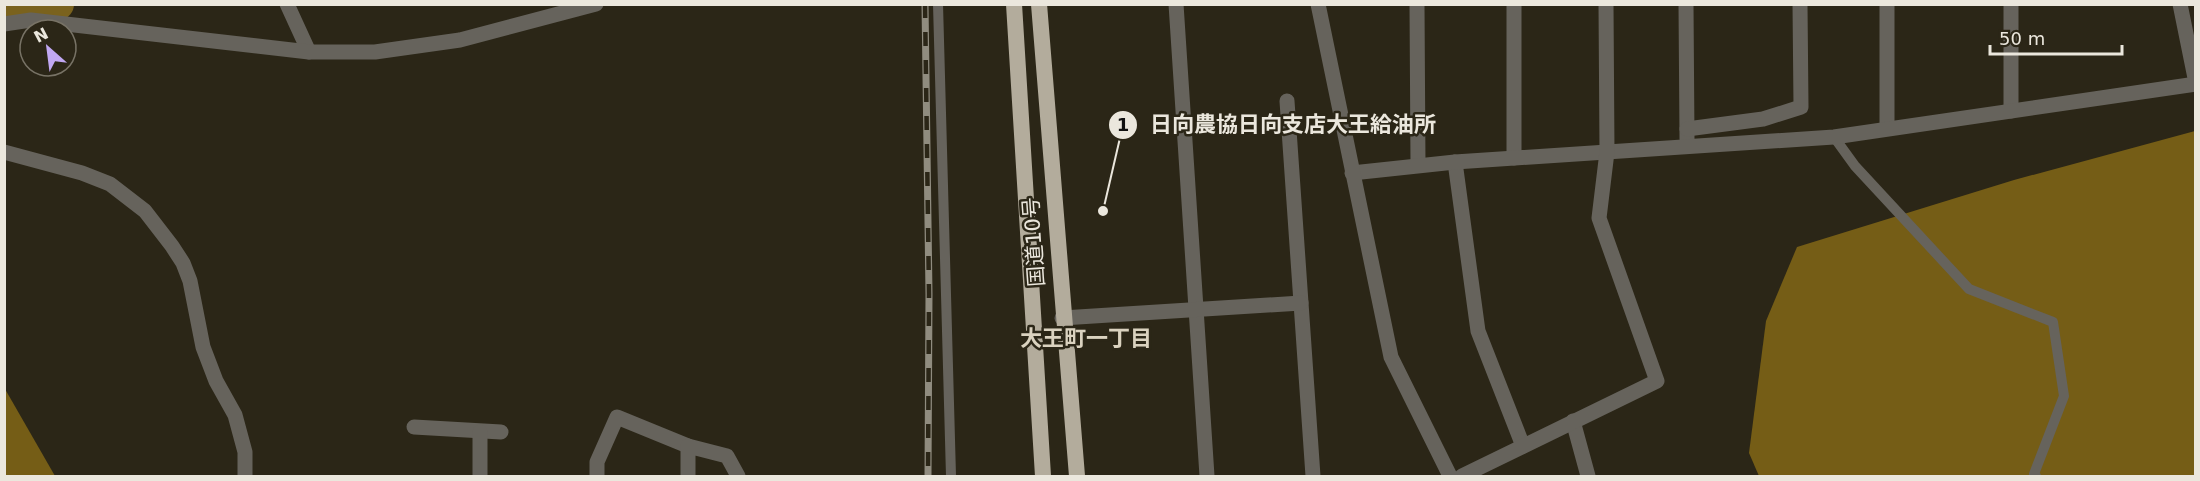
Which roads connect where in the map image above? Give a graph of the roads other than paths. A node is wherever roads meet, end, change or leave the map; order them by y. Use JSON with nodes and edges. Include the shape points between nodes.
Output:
{"nodes":[{"id":1,"x":287,"y":4,"type":"edge"},
{"id":2,"x":596,"y":4,"type":"edge"},
{"id":3,"x":938,"y":4,"type":"edge"},
{"id":4,"x":1014,"y":4,"type":"edge"},
{"id":5,"x":1039,"y":4,"type":"edge"},
{"id":6,"x":1176,"y":4,"type":"edge"},
{"id":7,"x":1318,"y":4,"type":"edge"},
{"id":8,"x":1417,"y":4,"type":"edge"},
{"id":9,"x":1514,"y":4,"type":"edge"},
{"id":10,"x":1606,"y":4,"type":"edge"},
{"id":11,"x":1686,"y":4,"type":"edge"},
{"id":12,"x":1800,"y":4,"type":"edge"},
{"id":13,"x":1887,"y":4,"type":"edge"},
{"id":14,"x":2011,"y":4,"type":"edge"},
{"id":15,"x":2180,"y":4,"type":"edge"},
{"id":16,"x":4,"y":24,"type":"edge"},
{"id":17,"x":309,"y":52,"type":"junction"},
{"id":18,"x":2196,"y":84,"type":"edge"},
{"id":19,"x":1287,"y":101,"type":"dead end"},
{"id":20,"x":2010,"y":111,"type":"junction"},
{"id":21,"x":1887,"y":128,"type":"junction"},
{"id":22,"x":1687,"y":129,"type":"junction"},
{"id":23,"x":1834,"y":137,"type":"junction"},
{"id":24,"x":1687,"y":148,"type":"junction"},
{"id":25,"x":4,"y":152,"type":"edge"},
{"id":26,"x":1606,"y":152,"type":"junction"},
{"id":27,"x":1514,"y":158,"type":"junction"},
{"id":28,"x":1455,"y":162,"type":"junction"},
{"id":29,"x":1418,"y":165,"type":"junction"},
{"id":30,"x":1352,"y":173,"type":"junction"},
{"id":31,"x":1301,"y":303,"type":"junction"},
{"id":32,"x":1196,"y":310,"type":"junction"},
{"id":33,"x":1062,"y":318,"type":"junction"},
{"id":34,"x":1573,"y":421,"type":"junction"},
{"id":35,"x":414,"y":427,"type":"dead end"},
{"id":36,"x":480,"y":432,"type":"junction"},
{"id":37,"x":501,"y":432,"type":"dead end"},
{"id":38,"x":688,"y":446,"type":"junction"},
{"id":39,"x":1523,"y":446,"type":"junction"},
{"id":40,"x":245,"y":477,"type":"edge"},
{"id":41,"x":480,"y":477,"type":"edge"},
{"id":42,"x":597,"y":477,"type":"edge"},
{"id":43,"x":688,"y":477,"type":"edge"},
{"id":44,"x":738,"y":477,"type":"edge"},
{"id":45,"x":951,"y":477,"type":"edge"},
{"id":46,"x":1043,"y":477,"type":"edge"},
{"id":47,"x":1077,"y":477,"type":"edge"},
{"id":48,"x":1207,"y":477,"type":"edge"},
{"id":49,"x":1313,"y":477,"type":"edge"},
{"id":50,"x":1450,"y":477,"type":"edge"},
{"id":51,"x":1462,"y":477,"type":"edge"},
{"id":52,"x":1588,"y":477,"type":"edge"},
{"id":53,"x":2036,"y":477,"type":"edge"}],
"edges":[{"from":1,"to":17,"type":"street"},
{"from":2,"to":17,"type":"street","via":[[460,40],[375,52]]},
{"from":3,"to":45,"type":"lane"},
{"from":4,"to":46,"type":"highway","name":"国道10号"},
{"from":5,"to":33,"type":"highway","name":"国道10号"},
{"from":6,"to":32,"type":"street"},
{"from":7,"to":30,"type":"street"},
{"from":8,"to":29,"type":"street"},
{"from":9,"to":27,"type":"street"},
{"from":10,"to":26,"type":"street"},
{"from":11,"to":22,"type":"street"},
{"from":12,"to":22,"type":"street","via":[[1801,107],[1763,118]]},
{"from":13,"to":21,"type":"street"},
{"from":14,"to":20,"type":"street"},
{"from":15,"to":18,"type":"street"},
{"from":16,"to":17,"type":"street","via":[[31,20]]},
{"from":18,"to":20,"type":"street"},
{"from":19,"to":31,"type":"street"},
{"from":20,"to":21,"type":"street"},
{"from":21,"to":23,"type":"street"},
{"from":22,"to":24,"type":"street"},
{"from":23,"to":24,"type":"street"},
{"from":23,"to":53,"type":"lane","via":[[1855,166],[1970,289],[2053,322],[2064,396]]},
{"from":24,"to":26,"type":"street"},
{"from":25,"to":40,"type":"street","via":[[82,172],[110,184],[145,211],[171,246],[190,282],[203,346],[216,381],[235,416],[245,452]]},
{"from":26,"to":27,"type":"street"},
{"from":26,"to":34,"type":"street","via":[[1599,218],[1657,381]]},
{"from":27,"to":28,"type":"street"},
{"from":28,"to":29,"type":"street"},
{"from":28,"to":39,"type":"street","via":[[1478,331]]},
{"from":29,"to":30,"type":"street"},
{"from":30,"to":50,"type":"street","via":[[1391,357]]},
{"from":31,"to":32,"type":"street"},
{"from":31,"to":49,"type":"street"},
{"from":32,"to":33,"type":"street"},
{"from":32,"to":48,"type":"street"},
{"from":33,"to":47,"type":"highway","name":"国道10号"},
{"from":34,"to":39,"type":"street"},
{"from":34,"to":52,"type":"street"},
{"from":35,"to":36,"type":"street"},
{"from":36,"to":37,"type":"street"},
{"from":36,"to":41,"type":"street"},
{"from":38,"to":42,"type":"street","via":[[617,417],[597,462]]},
{"from":38,"to":43,"type":"street"},
{"from":38,"to":44,"type":"street","via":[[727,456]]},
{"from":39,"to":51,"type":"street"}]}
